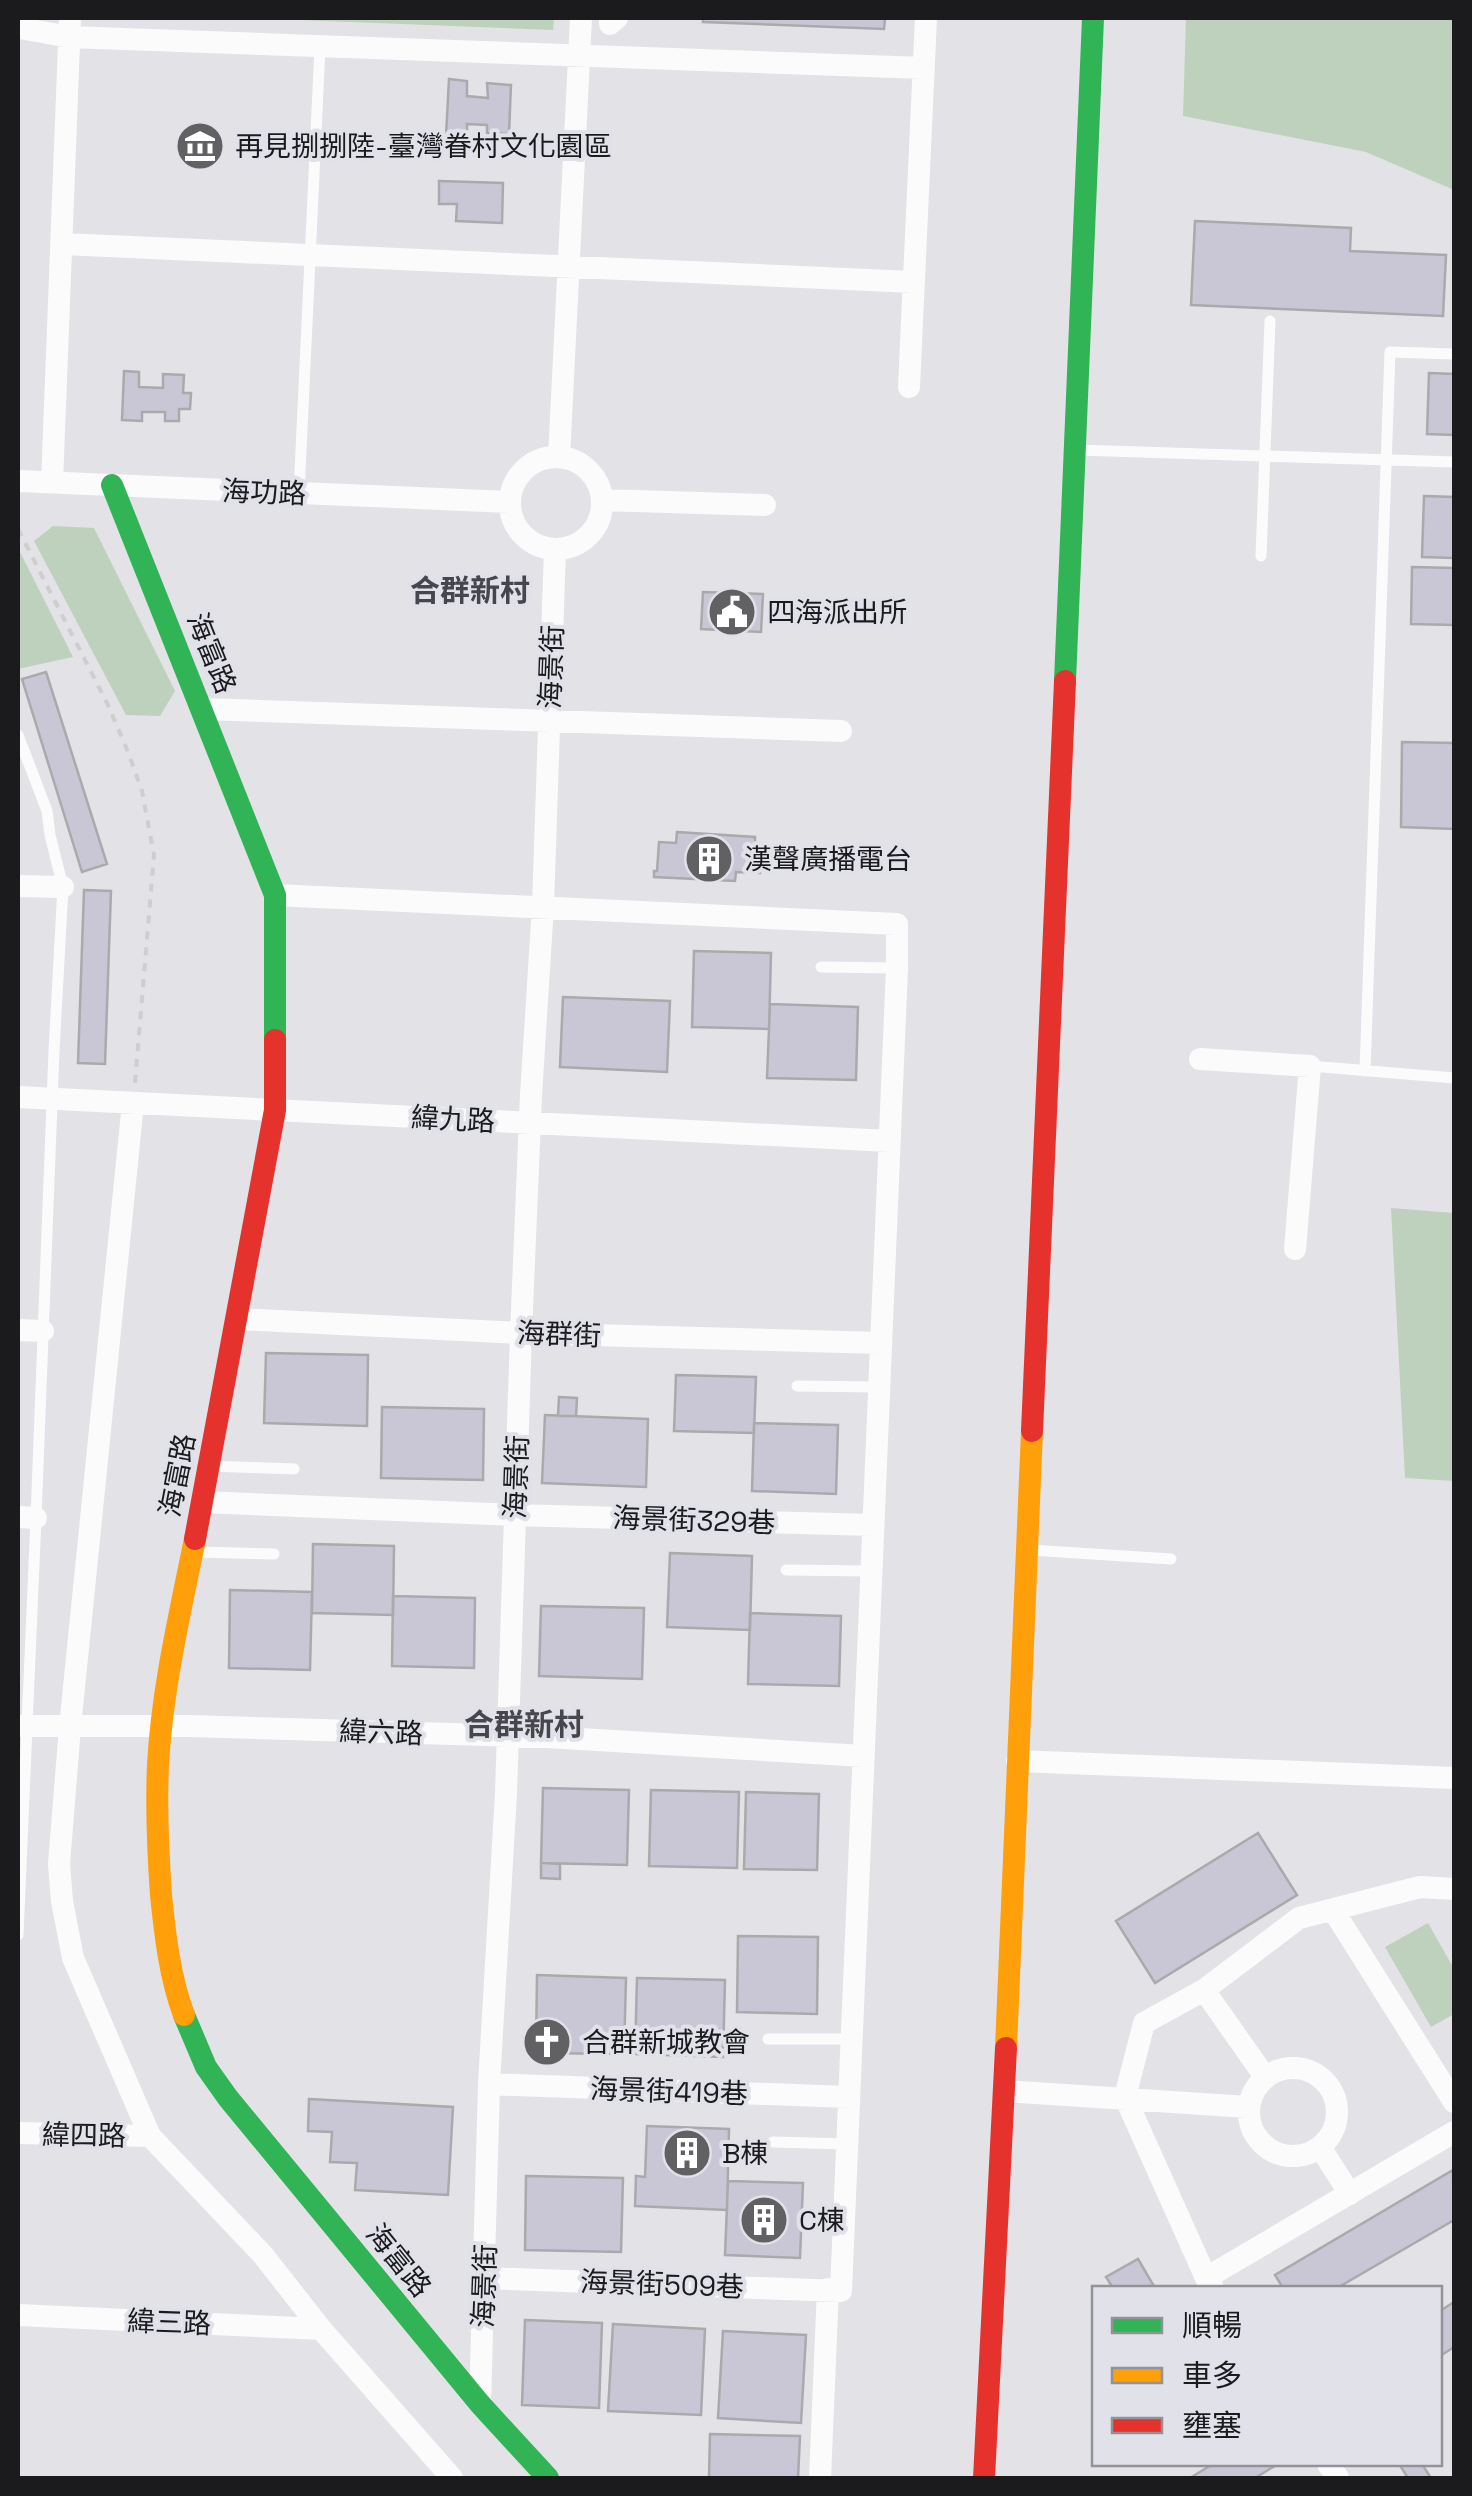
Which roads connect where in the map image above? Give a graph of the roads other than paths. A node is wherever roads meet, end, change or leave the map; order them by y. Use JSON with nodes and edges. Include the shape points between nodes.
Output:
{"nodes":[{"id":1,"x":581,"y":18,"type":"edge"},
{"id":2,"x":926,"y":18,"type":"edge"},
{"id":3,"x":1093,"y":18,"type":"edge"},
{"id":4,"x":612,"y":20,"type":"edge"},
{"id":5,"x":18,"y":25,"type":"edge"},
{"id":6,"x":70,"y":27,"type":"edge"},
{"id":7,"x":320,"y":47,"type":"junction"},
{"id":8,"x":580,"y":56,"type":"junction"},
{"id":9,"x":604,"y":57,"type":"junction"},
{"id":10,"x":923,"y":68,"type":"junction"},
{"id":11,"x":62,"y":244,"type":"junction"},
{"id":12,"x":311,"y":255,"type":"junction"},
{"id":13,"x":570,"y":266,"type":"junction"},
{"id":14,"x":914,"y":282,"type":"junction"},
{"id":15,"x":1270,"y":321,"type":"dead end"},
{"id":16,"x":1454,"y":354,"type":"edge"},
{"id":17,"x":908,"y":387,"type":"dead end"},
{"id":18,"x":1074,"y":450,"type":"junction"},
{"id":19,"x":1265,"y":456,"type":"junction"},
{"id":20,"x":559,"y":457,"type":"junction"},
{"id":21,"x":1388,"y":460,"type":"junction"},
{"id":22,"x":1454,"y":462,"type":"edge"},
{"id":23,"x":18,"y":482,"type":"edge"},
{"id":24,"x":52,"y":483,"type":"junction"},
{"id":25,"x":112,"y":485,"type":"junction"},
{"id":26,"x":299,"y":493,"type":"junction"},
{"id":27,"x":602,"y":500,"type":"junction"},
{"id":28,"x":510,"y":502,"type":"junction"},
{"id":29,"x":765,"y":505,"type":"dead end"},
{"id":30,"x":556,"y":549,"type":"junction"},
{"id":31,"x":1261,"y":556,"type":"dead end"},
{"id":32,"x":202,"y":708,"type":"junction"},
{"id":33,"x":549,"y":721,"type":"junction"},
{"id":34,"x":841,"y":730,"type":"dead end"},
{"id":35,"x":18,"y":735,"type":"edge"},
{"id":36,"x":18,"y":886,"type":"edge"},
{"id":37,"x":63,"y":887,"type":"junction"},
{"id":38,"x":275,"y":895,"type":"junction"},
{"id":39,"x":543,"y":906,"type":"junction"},
{"id":40,"x":821,"y":967,"type":"dead end"},
{"id":41,"x":897,"y":968,"type":"junction"},
{"id":42,"x":1200,"y":1058,"type":"dead end"},
{"id":43,"x":1310,"y":1066,"type":"junction"},
{"id":44,"x":1365,"y":1071,"type":"junction"},
{"id":45,"x":1454,"y":1078,"type":"edge"},
{"id":46,"x":18,"y":1097,"type":"edge"},
{"id":47,"x":53,"y":1098,"type":"junction"},
{"id":48,"x":133,"y":1103,"type":"junction"},
{"id":49,"x":275,"y":1110,"type":"junction"},
{"id":50,"x":530,"y":1123,"type":"junction"},
{"id":51,"x":889,"y":1141,"type":"junction"},
{"id":52,"x":1295,"y":1249,"type":"dead end"},
{"id":53,"x":237,"y":1319,"type":"junction"},
{"id":54,"x":18,"y":1330,"type":"edge"},
{"id":55,"x":43,"y":1332,"type":"junction"},
{"id":56,"x":521,"y":1333,"type":"junction"},
{"id":57,"x":881,"y":1343,"type":"junction"},
{"id":58,"x":797,"y":1386,"type":"dead end"},
{"id":59,"x":879,"y":1387,"type":"junction"},
{"id":60,"x":210,"y":1466,"type":"junction"},
{"id":61,"x":294,"y":1469,"type":"dead end"},
{"id":62,"x":202,"y":1502,"type":"junction"},
{"id":63,"x":514,"y":1515,"type":"junction"},
{"id":64,"x":27,"y":1518,"type":"edge"},
{"id":65,"x":873,"y":1525,"type":"junction"},
{"id":66,"x":1026,"y":1550,"type":"junction"},
{"id":67,"x":192,"y":1552,"type":"junction"},
{"id":68,"x":274,"y":1554,"type":"dead end"},
{"id":69,"x":1171,"y":1559,"type":"dead end"},
{"id":70,"x":786,"y":1570,"type":"dead end"},
{"id":71,"x":871,"y":1571,"type":"junction"},
{"id":72,"x":22,"y":1726,"type":"edge"},
{"id":73,"x":160,"y":1726,"type":"junction"},
{"id":74,"x":70,"y":1727,"type":"junction"},
{"id":75,"x":507,"y":1736,"type":"junction"},
{"id":76,"x":863,"y":1756,"type":"junction"},
{"id":77,"x":1017,"y":1760,"type":"junction"},
{"id":78,"x":1454,"y":1778,"type":"edge"},
{"id":79,"x":1454,"y":1889,"type":"edge"},
{"id":80,"x":1332,"y":1910,"type":"junction"},
{"id":81,"x":18,"y":1935,"type":"edge"},
{"id":82,"x":1204,"y":1990,"type":"junction"},
{"id":83,"x":852,"y":2038,"type":"junction"},
{"id":84,"x":768,"y":2039,"type":"dead end"},
{"id":85,"x":1265,"y":2078,"type":"junction"},
{"id":86,"x":489,"y":2084,"type":"junction"},
{"id":87,"x":1004,"y":2091,"type":"junction"},
{"id":88,"x":849,"y":2097,"type":"junction"},
{"id":89,"x":1125,"y":2097,"type":"junction"},
{"id":90,"x":1454,"y":2102,"type":"edge"},
{"id":91,"x":1248,"y":2107,"type":"junction"},
{"id":92,"x":1454,"y":2132,"type":"edge"},
{"id":93,"x":18,"y":2133,"type":"edge"},
{"id":94,"x":150,"y":2136,"type":"junction"},
{"id":95,"x":773,"y":2142,"type":"dead end"},
{"id":96,"x":847,"y":2144,"type":"junction"},
{"id":97,"x":1320,"y":2147,"type":"junction"},
{"id":98,"x":1350,"y":2194,"type":"junction"},
{"id":99,"x":484,"y":2278,"type":"junction"},
{"id":100,"x":1210,"y":2283,"type":"edge"},
{"id":101,"x":834,"y":2290,"type":"junction"},
{"id":102,"x":18,"y":2316,"type":"edge"},
{"id":103,"x":321,"y":2328,"type":"junction"},
{"id":104,"x":480,"y":2404,"type":"junction"},
{"id":105,"x":452,"y":2478,"type":"edge"},
{"id":106,"x":548,"y":2478,"type":"edge"},
{"id":107,"x":820,"y":2478,"type":"edge"},
{"id":108,"x":984,"y":2478,"type":"edge"}],
"edges":[{"from":1,"to":8,"type":"street"},
{"from":2,"to":10,"type":"street"},
{"from":3,"to":18,"type":"street"},
{"from":4,"to":9,"type":"lane"},
{"from":5,"to":6,"type":"street"},
{"from":6,"to":7,"type":"street"},
{"from":6,"to":11,"type":"street"},
{"from":7,"to":8,"type":"street"},
{"from":7,"to":12,"type":"lane"},
{"from":8,"to":9,"type":"street"},
{"from":8,"to":13,"type":"street"},
{"from":9,"to":10,"type":"street"},
{"from":10,"to":14,"type":"street"},
{"from":11,"to":12,"type":"street"},
{"from":11,"to":24,"type":"street"},
{"from":12,"to":13,"type":"street"},
{"from":12,"to":26,"type":"lane"},
{"from":13,"to":14,"type":"street"},
{"from":13,"to":20,"type":"street"},
{"from":14,"to":17,"type":"street"},
{"from":15,"to":19,"type":"lane"},
{"from":16,"to":21,"type":"lane","via":[[1390,352]]},
{"from":18,"to":19,"type":"lane"},
{"from":18,"to":66,"type":"street"},
{"from":19,"to":21,"type":"lane"},
{"from":19,"to":31,"type":"lane"},
{"from":20,"to":27,"type":"street","via":[[584,466]]},
{"from":20,"to":28,"type":"street","via":[[520,474]]},
{"from":21,"to":22,"type":"lane"},
{"from":21,"to":44,"type":"lane"},
{"from":23,"to":24,"type":"street","name":"海功路"},
{"from":24,"to":25,"type":"street","name":"海功路"},
{"from":25,"to":26,"type":"street","name":"海功路"},
{"from":25,"to":32,"type":"street","name":"海富路"},
{"from":26,"to":28,"type":"street","name":"海功路"},
{"from":27,"to":29,"type":"street"},
{"from":27,"to":30,"type":"street","via":[[601,515],[584,540]]},
{"from":28,"to":30,"type":"street","via":[[528,540]]},
{"from":30,"to":33,"type":"street","name":"海景街"},
{"from":32,"to":33,"type":"street"},
{"from":32,"to":38,"type":"street","name":"海富路"},
{"from":33,"to":34,"type":"street"},
{"from":33,"to":39,"type":"street","name":"海景街"},
{"from":35,"to":37,"type":"lane","via":[[47,810]]},
{"from":36,"to":37,"type":"street"},
{"from":37,"to":47,"type":"lane"},
{"from":38,"to":39,"type":"street"},
{"from":38,"to":49,"type":"street","name":"海富路"},
{"from":39,"to":41,"type":"street","via":[[897,924]]},
{"from":39,"to":50,"type":"street","name":"海景街"},
{"from":40,"to":41,"type":"lane"},
{"from":41,"to":51,"type":"street"},
{"from":42,"to":43,"type":"street"},
{"from":43,"to":44,"type":"lane"},
{"from":43,"to":52,"type":"street"},
{"from":44,"to":45,"type":"lane"},
{"from":46,"to":47,"type":"street","name":"緯九路"},
{"from":47,"to":48,"type":"street","name":"緯九路"},
{"from":47,"to":55,"type":"lane"},
{"from":48,"to":49,"type":"street","name":"緯九路"},
{"from":48,"to":74,"type":"street"},
{"from":49,"to":50,"type":"street","name":"緯九路"},
{"from":49,"to":53,"type":"street","name":"海富路"},
{"from":50,"to":51,"type":"street","name":"緯九路"},
{"from":50,"to":56,"type":"street","name":"海景街"},
{"from":51,"to":57,"type":"street"},
{"from":53,"to":56,"type":"street","name":"海群街"},
{"from":53,"to":60,"type":"street","name":"海富路"},
{"from":54,"to":55,"type":"street"},
{"from":55,"to":64,"type":"lane"},
{"from":56,"to":57,"type":"street","name":"海群街"},
{"from":56,"to":63,"type":"street","name":"海景街"},
{"from":57,"to":59,"type":"street"},
{"from":58,"to":59,"type":"lane"},
{"from":59,"to":65,"type":"street"},
{"from":60,"to":61,"type":"lane"},
{"from":60,"to":62,"type":"street","name":"海富路"},
{"from":62,"to":63,"type":"street","name":"海景街329巷"},
{"from":62,"to":67,"type":"street","name":"海富路"},
{"from":63,"to":65,"type":"street","name":"海景街329巷"},
{"from":63,"to":75,"type":"street","name":"海景街"},
{"from":64,"to":72,"type":"lane"},
{"from":65,"to":71,"type":"street"},
{"from":66,"to":69,"type":"lane"},
{"from":66,"to":77,"type":"street"},
{"from":67,"to":68,"type":"lane"},
{"from":67,"to":73,"type":"street","name":"海富路"},
{"from":70,"to":71,"type":"lane"},
{"from":71,"to":76,"type":"street"},
{"from":72,"to":74,"type":"street","name":"緯六路"},
{"from":72,"to":81,"type":"lane"},
{"from":73,"to":74,"type":"street","name":"緯六路"},
{"from":73,"to":75,"type":"street","name":"緯六路"},
{"from":73,"to":104,"type":"street","name":"海富路","via":[[156,1834],[163,1916],[176,1994],[206,2067]]},
{"from":74,"to":94,"type":"street","via":[[62,1901],[74,1958]]},
{"from":75,"to":76,"type":"street","name":"緯六路"},
{"from":75,"to":86,"type":"street","name":"海景街"},
{"from":76,"to":83,"type":"street"},
{"from":77,"to":78,"type":"street"},
{"from":77,"to":87,"type":"street"},
{"from":79,"to":80,"type":"street","via":[[1420,1887]]},
{"from":80,"to":82,"type":"street","via":[[1300,1918]]},
{"from":80,"to":90,"type":"street"},
{"from":82,"to":85,"type":"street"},
{"from":82,"to":89,"type":"street","via":[[1144,2023]]},
{"from":83,"to":84,"type":"lane"},
{"from":83,"to":88,"type":"street"},
{"from":85,"to":91,"type":"street"},
{"from":85,"to":97,"type":"street","via":[[1290,2068],[1328,2085],[1338,2110]]},
{"from":86,"to":88,"type":"street","name":"海景街419巷"},
{"from":86,"to":99,"type":"street","name":"海景街"},
{"from":87,"to":89,"type":"street"},
{"from":87,"to":108,"type":"street"},
{"from":88,"to":96,"type":"street"},
{"from":89,"to":91,"type":"street"},
{"from":89,"to":100,"type":"street"},
{"from":91,"to":97,"type":"street","via":[[1265,2147],[1292,2157]]},
{"from":92,"to":98,"type":"street"},
{"from":93,"to":94,"type":"street","name":"緯四路"},
{"from":94,"to":103,"type":"street","via":[[263,2255]]},
{"from":95,"to":96,"type":"lane"},
{"from":96,"to":101,"type":"street"},
{"from":97,"to":98,"type":"street"},
{"from":98,"to":100,"type":"street"},
{"from":99,"to":101,"type":"street","name":"海景街509巷"},
{"from":99,"to":104,"type":"street","name":"海景街"},
{"from":101,"to":107,"type":"street"},
{"from":102,"to":103,"type":"street","name":"緯三路"},
{"from":103,"to":105,"type":"street"},
{"from":104,"to":106,"type":"street","name":"海富路"}]}
